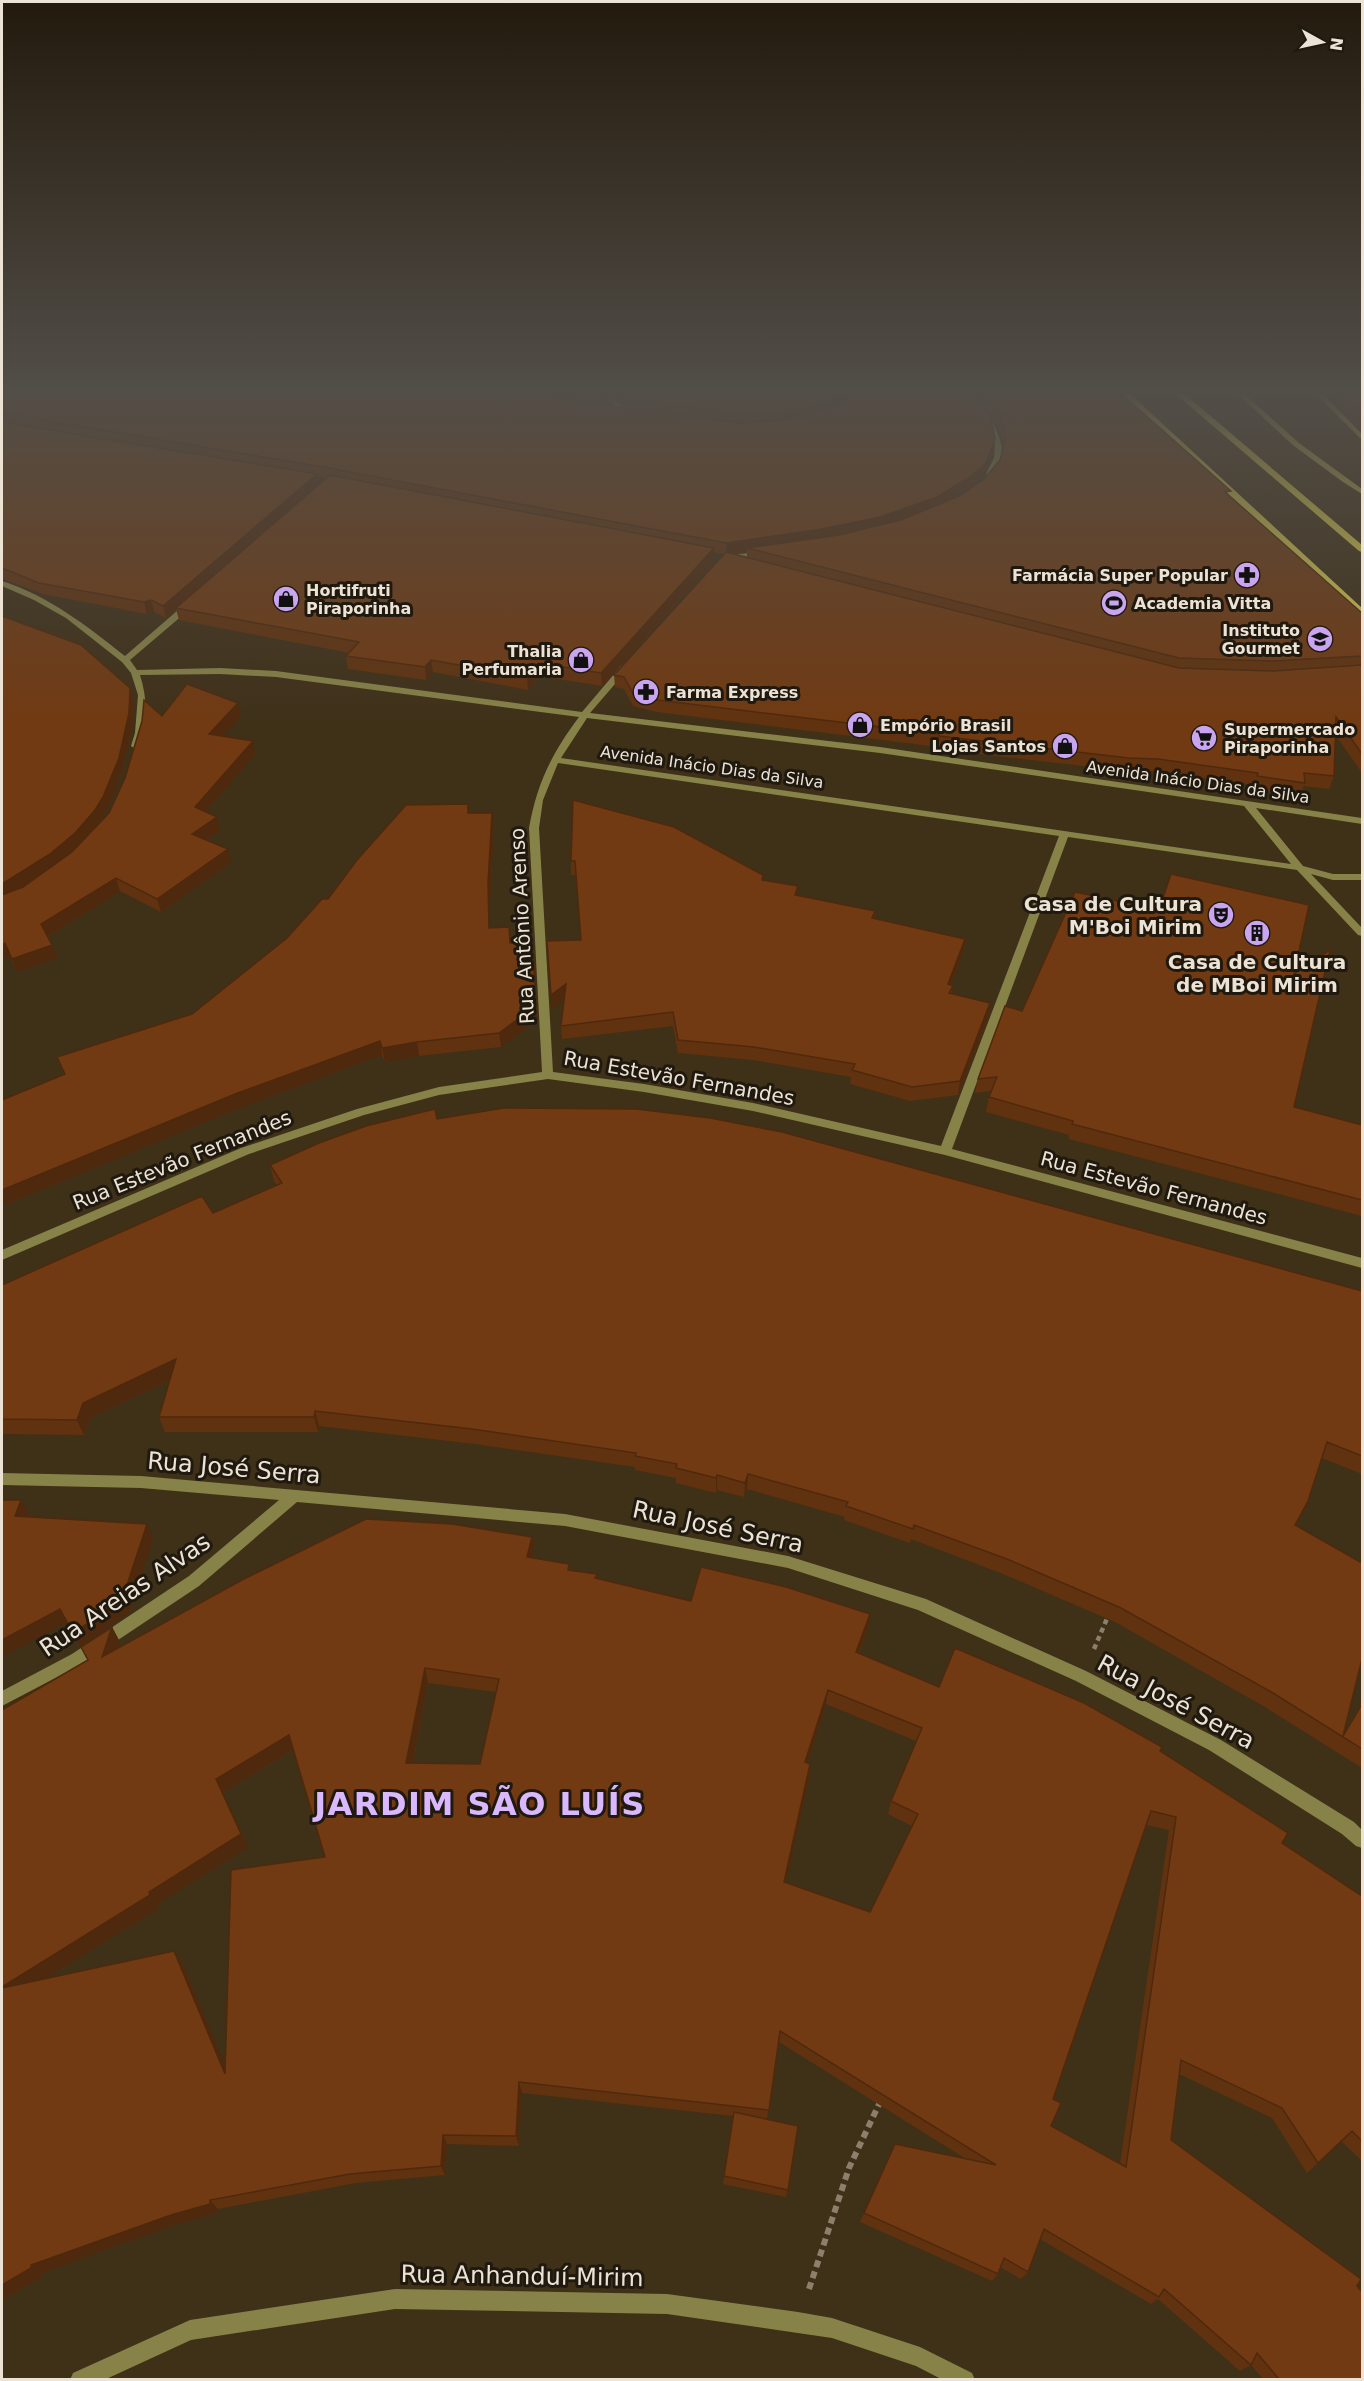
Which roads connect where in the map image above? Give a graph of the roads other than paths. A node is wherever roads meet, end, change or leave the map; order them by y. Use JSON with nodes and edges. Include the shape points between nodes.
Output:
{"nodes":[{"id":1,"x":1243,"y":501,"type":"edge"},
{"id":2,"x":1306,"y":501,"type":"edge"},
{"id":3,"x":1362,"y":549,"type":"edge"},
{"id":4,"x":776,"y":551,"type":"edge"},
{"id":5,"x":712,"y":556,"type":"edge"},
{"id":6,"x":723,"y":558,"type":"junction"},
{"id":7,"x":746,"y":564,"type":"edge"},
{"id":8,"x":715,"y":567,"type":"edge"},
{"id":9,"x":2,"y":583,"type":"edge"},
{"id":10,"x":196,"y":599,"type":"edge"},
{"id":11,"x":1362,"y":613,"type":"edge"},
{"id":12,"x":125,"y":660,"type":"junction"},
{"id":13,"x":629,"y":663,"type":"edge"},
{"id":14,"x":135,"y":673,"type":"junction"},
{"id":15,"x":583,"y":715,"type":"junction"},
{"id":16,"x":132,"y":756,"type":"edge"},
{"id":17,"x":556,"y":760,"type":"junction"},
{"id":18,"x":1248,"y":805,"type":"junction"},
{"id":19,"x":1362,"y":821,"type":"edge"},
{"id":20,"x":1065,"y":833,"type":"junction"},
{"id":21,"x":1300,"y":868,"type":"junction"},
{"id":22,"x":1362,"y":878,"type":"edge"},
{"id":23,"x":1362,"y":933,"type":"edge"},
{"id":24,"x":548,"y":1075,"type":"junction"},
{"id":25,"x":945,"y":1151,"type":"junction"},
{"id":26,"x":2,"y":1255,"type":"edge"},
{"id":27,"x":1362,"y":1263,"type":"edge"},
{"id":28,"x":2,"y":1479,"type":"edge"},
{"id":29,"x":295,"y":1495,"type":"junction"},
{"id":30,"x":2,"y":1699,"type":"edge"},
{"id":31,"x":1362,"y":1840,"type":"edge"},
{"id":32,"x":80,"y":2379,"type":"edge"},
{"id":33,"x":965,"y":2379,"type":"edge"}],
"edges":[{"from":1,"to":11,"type":"main road"},
{"from":2,"to":3,"type":"main road"},
{"from":4,"to":6,"type":"street"},
{"from":5,"to":6,"type":"street"},
{"from":6,"to":7,"type":"street"},
{"from":6,"to":8,"type":"street"},
{"from":9,"to":12,"type":"street","via":[[69,616]]},
{"from":10,"to":12,"type":"street"},
{"from":12,"to":14,"type":"street"},
{"from":13,"to":15,"type":"street","name":"Rua Antônio Arenso"},
{"from":14,"to":15,"type":"street","name":"Avenida Inácio Dias da Silva","via":[[276,674]]},
{"from":14,"to":16,"type":"street","via":[[142,695],[139,733]]},
{"from":15,"to":17,"type":"street","name":"Rua Antônio Arenso"},
{"from":15,"to":18,"type":"street","name":"Avenida Inácio Dias da Silva","via":[[880,750]]},
{"from":17,"to":20,"type":"street","name":"Avenida Inácio Dias da Silva"},
{"from":17,"to":24,"type":"street","name":"Rua Antônio Arenso","via":[[540,796],[534,828]]},
{"from":18,"to":19,"type":"street","name":"Avenida Inácio Dias da Silva"},
{"from":18,"to":21,"type":"street"},
{"from":20,"to":21,"type":"street","name":"Avenida Inácio Dias da Silva"},
{"from":20,"to":25,"type":"street"},
{"from":21,"to":22,"type":"street","name":"Avenida Inácio Dias da Silva","via":[[1333,877]]},
{"from":21,"to":23,"type":"street"},
{"from":24,"to":25,"type":"street","name":"Rua Estevão Fernandes","via":[[753,1107]]},
{"from":24,"to":26,"type":"street","name":"Rua Estevão Fernandes","via":[[440,1091],[362,1112],[245,1151]]},
{"from":25,"to":27,"type":"street","name":"Rua Estevão Fernandes"},
{"from":28,"to":29,"type":"street","name":"Rua José Serra","via":[[141,1482]]},
{"from":29,"to":30,"type":"street","name":"Rua Areias Alvas","via":[[194,1581],[77,1659]]},
{"from":29,"to":31,"type":"street","name":"Rua José Serra","via":[[565,1520],[788,1562],[921,1604],[1082,1676],[1215,1745]]},
{"from":32,"to":33,"type":"street","name":"Rua Anhanduí-Mirim","via":[[190,2330],[395,2299],[667,2304],[798,2322],[832,2328],[920,2357]]}]}
